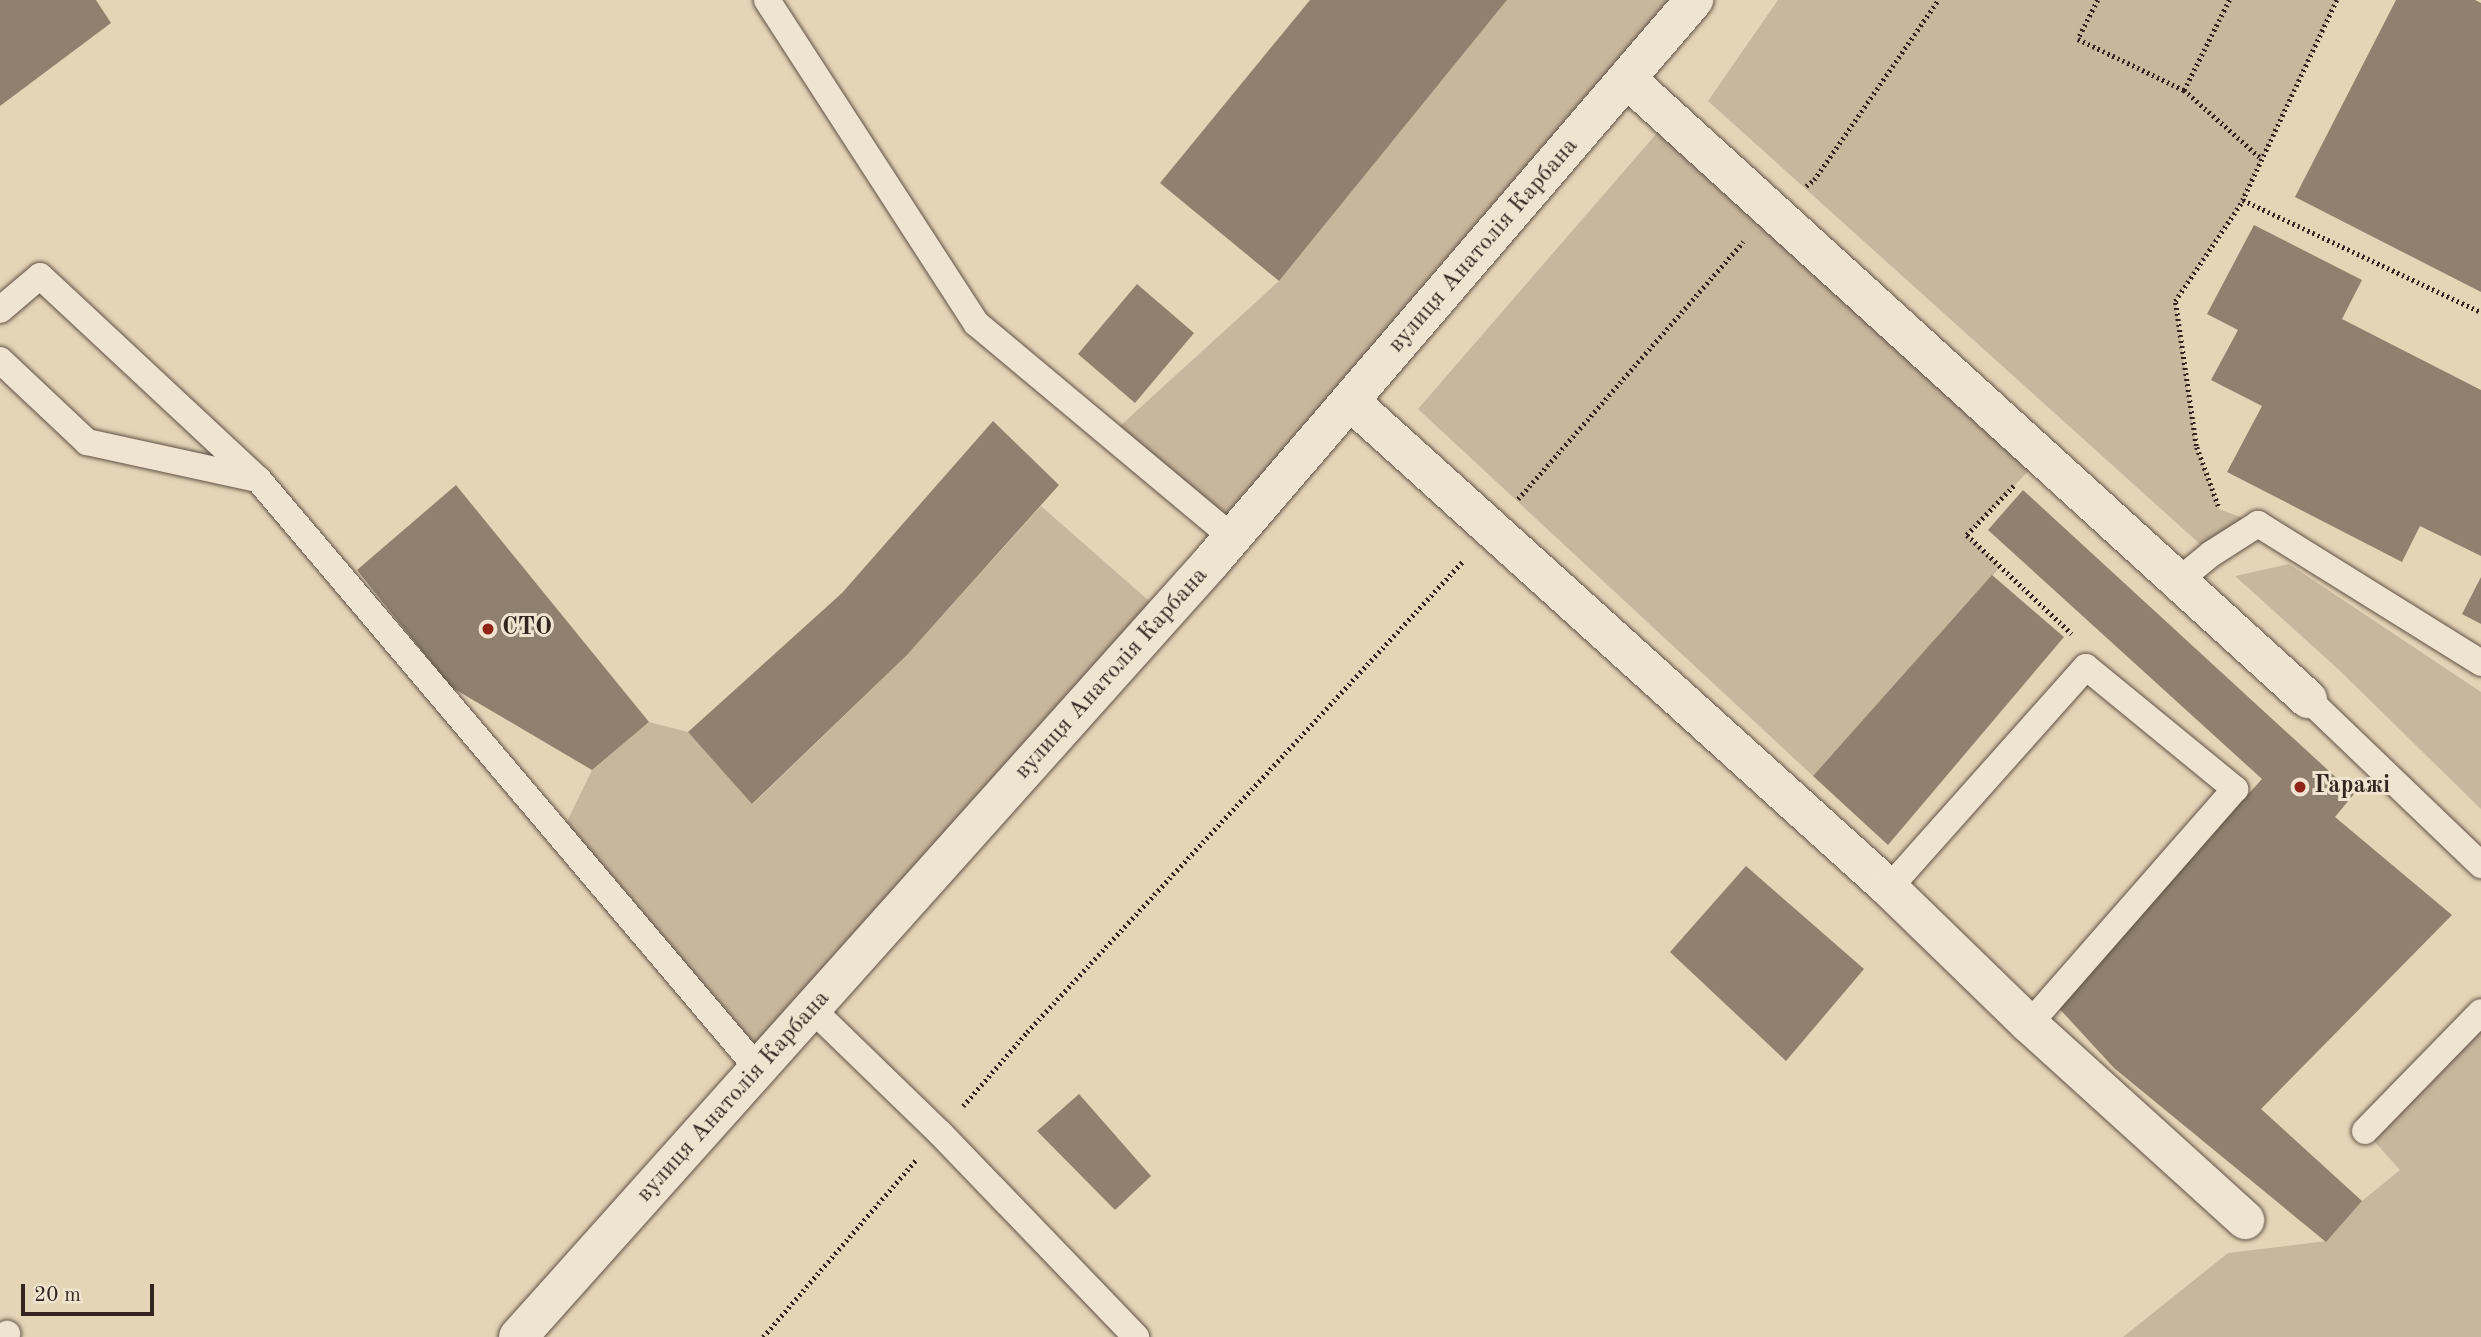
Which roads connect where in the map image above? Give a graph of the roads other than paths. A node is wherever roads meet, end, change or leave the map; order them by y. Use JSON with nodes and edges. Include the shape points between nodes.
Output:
{"nodes":[{"id":1,"x":766,"y":0,"type":"edge"},
{"id":2,"x":1694,"y":0,"type":"edge"},
{"id":3,"x":1627,"y":79,"type":"junction"},
{"id":4,"x":0,"y":310,"type":"edge"},
{"id":5,"x":0,"y":360,"type":"edge"},
{"id":6,"x":1350,"y":401,"type":"junction"},
{"id":7,"x":258,"y":479,"type":"junction"},
{"id":8,"x":1233,"y":538,"type":"junction"},
{"id":9,"x":2179,"y":581,"type":"junction"},
{"id":10,"x":2481,"y":663,"type":"edge"},
{"id":11,"x":2308,"y":699,"type":"joint"},
{"id":12,"x":2481,"y":865,"type":"edge"},
{"id":13,"x":1889,"y":888,"type":"junction"},
{"id":14,"x":813,"y":1010,"type":"junction"},
{"id":15,"x":2481,"y":1012,"type":"edge"},
{"id":16,"x":2029,"y":1024,"type":"junction"},
{"id":17,"x":759,"y":1070,"type":"junction"},
{"id":18,"x":2365,"y":1131,"type":"dead end"},
{"id":19,"x":2245,"y":1220,"type":"dead end"},
{"id":20,"x":518,"y":1337,"type":"edge"},
{"id":21,"x":1136,"y":1337,"type":"edge"}],
"edges":[{"from":1,"to":8,"type":"lane","via":[[976,323]]},
{"from":2,"to":3,"type":"street","name":"вулиця Анатолія Карбана"},
{"from":3,"to":6,"type":"street","name":"вулиця Анатолія Карбана"},
{"from":3,"to":9,"type":"street"},
{"from":4,"to":7,"type":"lane","via":[[40,276]]},
{"from":5,"to":7,"type":"lane","via":[[87,442]]},
{"from":6,"to":8,"type":"street","name":"вулиця Анатолія Карбана"},
{"from":6,"to":13,"type":"street"},
{"from":7,"to":17,"type":"lane"},
{"from":8,"to":14,"type":"street","name":"вулиця Анатолія Карбана"},
{"from":9,"to":10,"type":"lane","via":[[2258,524]]},
{"from":9,"to":11,"type":"street"},
{"from":11,"to":12,"type":"lane"},
{"from":13,"to":16,"type":"street"},
{"from":13,"to":16,"type":"lane","via":[[2086,667],[2235,789]]},
{"from":14,"to":17,"type":"street","name":"вулиця Анатолія Карбана"},
{"from":14,"to":21,"type":"lane","via":[[940,1133]]},
{"from":15,"to":18,"type":"lane"},
{"from":16,"to":19,"type":"street"},
{"from":17,"to":20,"type":"street","name":"вулиця Анатолія Карбана"}]}
